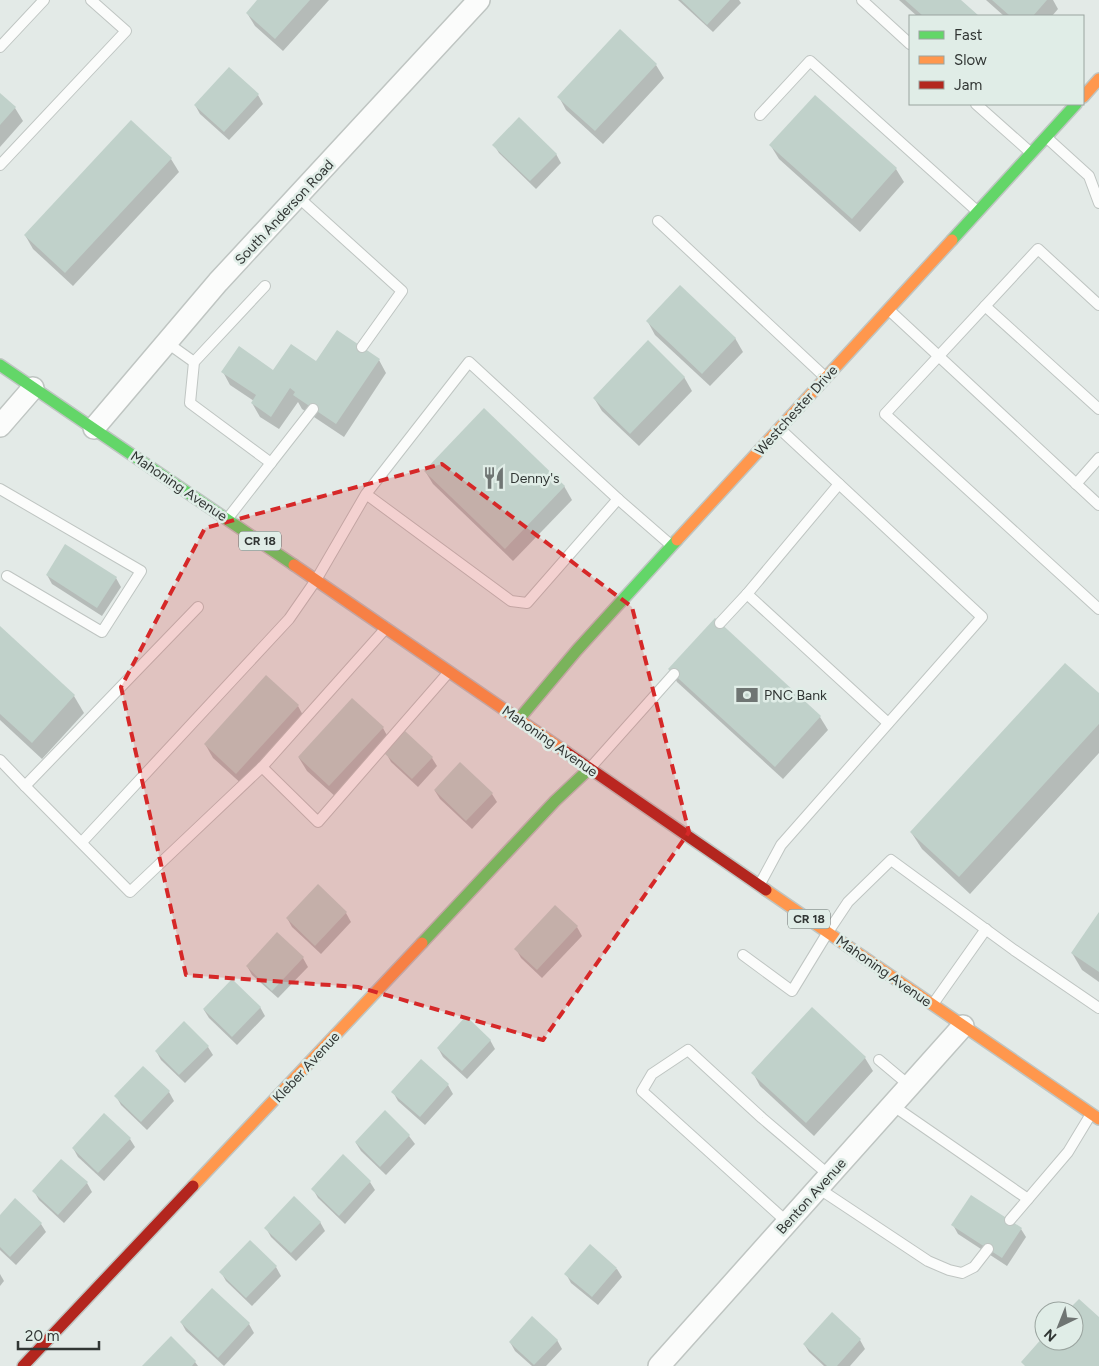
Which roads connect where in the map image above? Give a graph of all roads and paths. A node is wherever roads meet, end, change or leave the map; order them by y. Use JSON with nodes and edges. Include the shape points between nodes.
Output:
{"nodes":[{"id":1,"x":44,"y":0,"type":"edge"},
{"id":2,"x":91,"y":0,"type":"edge"},
{"id":3,"x":479,"y":0,"type":"edge"},
{"id":4,"x":862,"y":0,"type":"edge"},
{"id":5,"x":909,"y":43,"type":"edge"},
{"id":6,"x":0,"y":47,"type":"edge"},
{"id":7,"x":1099,"y":79,"type":"edge"},
{"id":8,"x":1084,"y":96,"type":"edge"},
{"id":9,"x":977,"y":105,"type":"edge"},
{"id":10,"x":1075,"y":105,"type":"edge"},
{"id":11,"x":760,"y":115,"type":"dead end"},
{"id":12,"x":1046,"y":137,"type":"junction"},
{"id":13,"x":1031,"y":153,"type":"junction"},
{"id":14,"x":0,"y":165,"type":"edge"},
{"id":15,"x":298,"y":197,"type":"junction"},
{"id":16,"x":1098,"y":197,"type":"edge"},
{"id":17,"x":978,"y":212,"type":"junction"},
{"id":18,"x":658,"y":221,"type":"dead end"},
{"id":19,"x":265,"y":286,"type":"dead end"},
{"id":20,"x":1099,"y":305,"type":"edge"},
{"id":21,"x":985,"y":306,"type":"junction"},
{"id":22,"x":888,"y":310,"type":"junction"},
{"id":23,"x":166,"y":342,"type":"junction"},
{"id":24,"x":362,"y":347,"type":"dead end"},
{"id":25,"x":938,"y":356,"type":"junction"},
{"id":26,"x":194,"y":362,"type":"junction"},
{"id":27,"x":0,"y":365,"type":"edge"},
{"id":28,"x":826,"y":378,"type":"junction"},
{"id":29,"x":33,"y":388,"type":"junction"},
{"id":30,"x":313,"y":409,"type":"dead end"},
{"id":31,"x":1099,"y":409,"type":"edge"},
{"id":32,"x":0,"y":426,"type":"edge"},
{"id":33,"x":94,"y":428,"type":"junction"},
{"id":34,"x":779,"y":429,"type":"junction"},
{"id":35,"x":1099,"y":458,"type":"edge"},
{"id":36,"x":271,"y":463,"type":"junction"},
{"id":37,"x":839,"y":484,"type":"junction"},
{"id":38,"x":1076,"y":484,"type":"junction"},
{"id":39,"x":0,"y":489,"type":"edge"},
{"id":40,"x":366,"y":494,"type":"junction"},
{"id":41,"x":618,"y":499,"type":"junction"},
{"id":42,"x":1099,"y":506,"type":"edge"},
{"id":43,"x":227,"y":519,"type":"junction"},
{"id":44,"x":672,"y":546,"type":"junction"},
{"id":45,"x":7,"y":576,"type":"dead end"},
{"id":46,"x":316,"y":580,"type":"junction"},
{"id":47,"x":747,"y":594,"type":"junction"},
{"id":48,"x":198,"y":607,"type":"dead end"},
{"id":49,"x":1099,"y":609,"type":"edge"},
{"id":50,"x":720,"y":623,"type":"dead end"},
{"id":51,"x":386,"y":628,"type":"junction"},
{"id":52,"x":450,"y":671,"type":"junction"},
{"id":53,"x":674,"y":674,"type":"dead end"},
{"id":54,"x":519,"y":719,"type":"junction"},
{"id":55,"x":888,"y":722,"type":"junction"},
{"id":56,"x":0,"y":760,"type":"edge"},
{"id":57,"x":262,"y":767,"type":"junction"},
{"id":58,"x":589,"y":768,"type":"junction"},
{"id":59,"x":25,"y":786,"type":"junction"},
{"id":60,"x":82,"y":842,"type":"junction"},
{"id":61,"x":759,"y":885,"type":"junction"},
{"id":62,"x":986,"y":929,"type":"junction"},
{"id":63,"x":828,"y":932,"type":"junction"},
{"id":64,"x":743,"y":955,"type":"dead end"},
{"id":65,"x":933,"y":1005,"type":"junction"},
{"id":66,"x":1099,"y":1008,"type":"edge"},
{"id":67,"x":963,"y":1026,"type":"junction"},
{"id":68,"x":880,"y":1060,"type":"dead end"},
{"id":69,"x":910,"y":1086,"type":"junction"},
{"id":70,"x":892,"y":1105,"type":"junction"},
{"id":71,"x":1095,"y":1116,"type":"edge"},
{"id":72,"x":824,"y":1182,"type":"junction"},
{"id":73,"x":1028,"y":1199,"type":"junction"},
{"id":74,"x":1010,"y":1220,"type":"dead end"},
{"id":75,"x":787,"y":1222,"type":"junction"},
{"id":76,"x":988,"y":1249,"type":"dead end"},
{"id":77,"x":23,"y":1366,"type":"edge"},
{"id":78,"x":658,"y":1366,"type":"edge"}],
"edges":[{"from":1,"to":6,"type":"lane"},
{"from":2,"to":14,"type":"lane","via":[[126,31]]},
{"from":3,"to":15,"type":"street","name":"South Anderson Road"},
{"from":4,"to":5,"type":"lane"},
{"from":7,"to":8,"type":"street"},
{"from":9,"to":13,"type":"lane"},
{"from":10,"to":12,"type":"street","name":"Westchester Drive"},
{"from":11,"to":17,"type":"lane","via":[[810,61]]},
{"from":12,"to":13,"type":"street","name":"Westchester Drive"},
{"from":12,"to":16,"type":"lane","via":[[1089,176]]},
{"from":13,"to":17,"type":"street","name":"Westchester Drive"},
{"from":15,"to":23,"type":"street","name":"South Anderson Road"},
{"from":15,"to":24,"type":"lane","via":[[402,291]]},
{"from":17,"to":22,"type":"street","name":"Westchester Drive"},
{"from":18,"to":28,"type":"lane"},
{"from":19,"to":26,"type":"lane"},
{"from":20,"to":21,"type":"lane","via":[[1038,249]]},
{"from":21,"to":25,"type":"lane"},
{"from":21,"to":31,"type":"lane"},
{"from":22,"to":25,"type":"lane"},
{"from":22,"to":28,"type":"street","name":"Westchester Drive"},
{"from":23,"to":26,"type":"lane"},
{"from":23,"to":33,"type":"street","name":"South Anderson Road"},
{"from":25,"to":38,"type":"lane"},
{"from":25,"to":49,"type":"lane","via":[[885,414]]},
{"from":26,"to":36,"type":"lane","via":[[190,403]]},
{"from":27,"to":29,"type":"street","name":"Mahoning Avenue","number":"CR 18"},
{"from":28,"to":34,"type":"street","name":"Westchester Drive"},
{"from":29,"to":32,"type":"street"},
{"from":29,"to":33,"type":"street","name":"Mahoning Avenue","number":"CR 18"},
{"from":30,"to":36,"type":"lane"},
{"from":33,"to":43,"type":"street","name":"Mahoning Avenue","number":"CR 18"},
{"from":34,"to":37,"type":"lane"},
{"from":34,"to":44,"type":"street","name":"Westchester Drive"},
{"from":35,"to":38,"type":"lane"},
{"from":36,"to":43,"type":"lane"},
{"from":37,"to":47,"type":"lane"},
{"from":37,"to":55,"type":"lane","via":[[982,617]]},
{"from":38,"to":42,"type":"lane"},
{"from":39,"to":45,"type":"lane","via":[[141,571],[102,632]]},
{"from":40,"to":41,"type":"lane","via":[[511,601],[527,603]]},
{"from":40,"to":41,"type":"lane","via":[[469,362]]},
{"from":40,"to":46,"type":"lane"},
{"from":41,"to":44,"type":"lane"},
{"from":43,"to":46,"type":"street","name":"Mahoning Avenue","number":"CR 18"},
{"from":44,"to":54,"type":"street","name":"Westchester Drive"},
{"from":46,"to":51,"type":"street","name":"Mahoning Avenue","number":"CR 18"},
{"from":46,"to":60,"type":"lane","via":[[290,619]]},
{"from":47,"to":50,"type":"lane"},
{"from":47,"to":55,"type":"lane"},
{"from":48,"to":59,"type":"lane"},
{"from":51,"to":52,"type":"street","name":"Mahoning Avenue","number":"CR 18"},
{"from":51,"to":57,"type":"lane"},
{"from":52,"to":54,"type":"street","name":"Mahoning Avenue","number":"CR 18"},
{"from":52,"to":57,"type":"lane","via":[[318,822]]},
{"from":53,"to":58,"type":"lane"},
{"from":54,"to":58,"type":"street","name":"Mahoning Avenue","number":"CR 18"},
{"from":55,"to":61,"type":"lane","via":[[781,845]]},
{"from":56,"to":59,"type":"lane"},
{"from":57,"to":60,"type":"lane","via":[[130,892]]},
{"from":58,"to":61,"type":"street","name":"Mahoning Avenue","number":"CR 18"},
{"from":58,"to":77,"type":"street","name":"Kleber Avenue"},
{"from":59,"to":60,"type":"lane"},
{"from":61,"to":63,"type":"street","name":"Mahoning Avenue","number":"CR 18"},
{"from":62,"to":63,"type":"lane","via":[[891,860],[848,902]]},
{"from":62,"to":65,"type":"lane"},
{"from":62,"to":66,"type":"lane"},
{"from":63,"to":64,"type":"lane","via":[[792,991]]},
{"from":63,"to":65,"type":"street","name":"Mahoning Avenue","number":"CR 18"},
{"from":65,"to":67,"type":"street","name":"Mahoning Avenue","number":"CR 18"},
{"from":67,"to":69,"type":"street","name":"Benton Avenue"},
{"from":67,"to":71,"type":"street","name":"Mahoning Avenue","number":"CR 18"},
{"from":68,"to":69,"type":"lane"},
{"from":69,"to":70,"type":"street","name":"Benton Avenue"},
{"from":70,"to":72,"type":"street","name":"Benton Avenue"},
{"from":70,"to":73,"type":"lane"},
{"from":71,"to":73,"type":"lane"},
{"from":72,"to":75,"type":"street","name":"Benton Avenue"},
{"from":72,"to":75,"type":"lane","via":[[762,1118],[688,1050],[652,1074],[642,1091]]},
{"from":72,"to":76,"type":"lane","via":[[928,1262],[962,1274],[974,1267]]},
{"from":73,"to":74,"type":"lane"},
{"from":75,"to":78,"type":"street","name":"Benton Avenue"}]}
